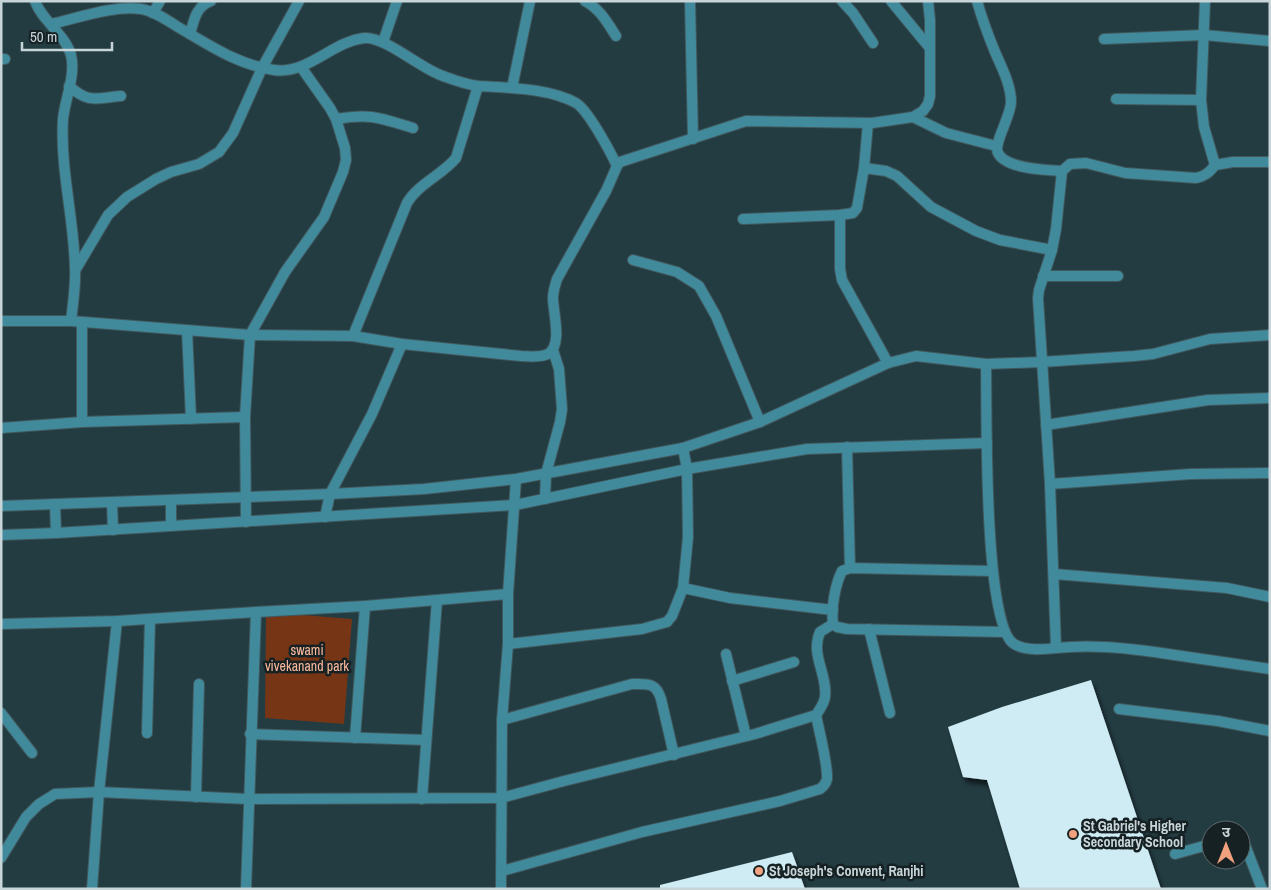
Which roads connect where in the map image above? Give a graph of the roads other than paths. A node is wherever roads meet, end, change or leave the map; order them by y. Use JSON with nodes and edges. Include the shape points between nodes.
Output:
{"nodes":[{"id":1,"x":36,"y":1,"type":"edge"},
{"id":2,"x":160,"y":1,"type":"edge"},
{"id":3,"x":211,"y":1,"type":"edge"},
{"id":4,"x":299,"y":1,"type":"edge"},
{"id":5,"x":396,"y":1,"type":"edge"},
{"id":6,"x":530,"y":1,"type":"edge"},
{"id":7,"x":585,"y":1,"type":"edge"},
{"id":8,"x":690,"y":1,"type":"edge"},
{"id":9,"x":842,"y":1,"type":"edge"},
{"id":10,"x":891,"y":1,"type":"edge"},
{"id":11,"x":928,"y":1,"type":"edge"},
{"id":12,"x":977,"y":1,"type":"edge"},
{"id":13,"x":1205,"y":1,"type":"edge"},
{"id":14,"x":153,"y":13,"type":"junction"},
{"id":15,"x":52,"y":24,"type":"junction"},
{"id":16,"x":190,"y":34,"type":"junction"},
{"id":17,"x":1204,"y":34,"type":"junction"},
{"id":18,"x":616,"y":36,"type":"dead end"},
{"id":19,"x":1104,"y":38,"type":"dead end"},
{"id":20,"x":1270,"y":41,"type":"edge"},
{"id":21,"x":383,"y":42,"type":"junction"},
{"id":22,"x":873,"y":42,"type":"dead end"},
{"id":23,"x":929,"y":46,"type":"junction"},
{"id":24,"x":301,"y":67,"type":"junction"},
{"id":25,"x":262,"y":68,"type":"junction"},
{"id":26,"x":69,"y":86,"type":"junction"},
{"id":27,"x":478,"y":86,"type":"junction"},
{"id":28,"x":512,"y":88,"type":"junction"},
{"id":29,"x":121,"y":96,"type":"dead end"},
{"id":30,"x":1116,"y":99,"type":"dead end"},
{"id":31,"x":1201,"y":100,"type":"junction"},
{"id":32,"x":913,"y":118,"type":"junction"},
{"id":33,"x":336,"y":119,"type":"junction"},
{"id":34,"x":874,"y":123,"type":"junction"},
{"id":35,"x":412,"y":128,"type":"dead end"},
{"id":36,"x":693,"y":139,"type":"junction"},
{"id":37,"x":996,"y":146,"type":"junction"},
{"id":38,"x":1270,"y":162,"type":"edge"},
{"id":39,"x":1214,"y":165,"type":"junction"},
{"id":40,"x":617,"y":166,"type":"junction"},
{"id":41,"x":864,"y":168,"type":"junction"},
{"id":42,"x":1062,"y":171,"type":"junction"},
{"id":43,"x":840,"y":215,"type":"junction"},
{"id":44,"x":743,"y":219,"type":"dead end"},
{"id":45,"x":1052,"y":250,"type":"junction"},
{"id":46,"x":633,"y":260,"type":"dead end"},
{"id":47,"x":76,"y":268,"type":"junction"},
{"id":48,"x":1043,"y":276,"type":"junction"},
{"id":49,"x":1118,"y":276,"type":"dead end"},
{"id":50,"x":1,"y":321,"type":"edge"},
{"id":51,"x":76,"y":321,"type":"junction"},
{"id":52,"x":187,"y":330,"type":"junction"},
{"id":53,"x":1270,"y":334,"type":"edge"},
{"id":54,"x":250,"y":335,"type":"junction"},
{"id":55,"x":353,"y":336,"type":"junction"},
{"id":56,"x":402,"y":344,"type":"junction"},
{"id":57,"x":553,"y":350,"type":"junction"},
{"id":58,"x":1041,"y":362,"type":"junction"},
{"id":59,"x":888,"y":363,"type":"junction"},
{"id":60,"x":986,"y":364,"type":"junction"},
{"id":61,"x":1270,"y":398,"type":"edge"},
{"id":62,"x":245,"y":416,"type":"junction"},
{"id":63,"x":191,"y":418,"type":"junction"},
{"id":64,"x":82,"y":422,"type":"junction"},
{"id":65,"x":760,"y":422,"type":"junction"},
{"id":66,"x":1046,"y":425,"type":"junction"},
{"id":67,"x":1,"y":428,"type":"edge"},
{"id":68,"x":987,"y":443,"type":"junction"},
{"id":69,"x":847,"y":447,"type":"junction"},
{"id":70,"x":683,"y":448,"type":"junction"},
{"id":71,"x":687,"y":469,"type":"junction"},
{"id":72,"x":1270,"y":473,"type":"edge"},
{"id":73,"x":546,"y":474,"type":"junction"},
{"id":74,"x":516,"y":480,"type":"junction"},
{"id":75,"x":1050,"y":484,"type":"junction"},
{"id":76,"x":330,"y":494,"type":"junction"},
{"id":77,"x":246,"y":497,"type":"junction"},
{"id":78,"x":545,"y":499,"type":"junction"},
{"id":79,"x":170,"y":500,"type":"junction"},
{"id":80,"x":112,"y":502,"type":"junction"},
{"id":81,"x":55,"y":504,"type":"junction"},
{"id":82,"x":515,"y":505,"type":"junction"},
{"id":83,"x":1,"y":506,"type":"edge"},
{"id":84,"x":326,"y":517,"type":"junction"},
{"id":85,"x":246,"y":522,"type":"junction"},
{"id":86,"x":171,"y":526,"type":"junction"},
{"id":87,"x":113,"y":530,"type":"junction"},
{"id":88,"x":56,"y":533,"type":"junction"},
{"id":89,"x":1,"y":535,"type":"edge"},
{"id":90,"x":850,"y":568,"type":"junction"},
{"id":91,"x":992,"y":571,"type":"junction"},
{"id":92,"x":1054,"y":574,"type":"junction"},
{"id":93,"x":683,"y":588,"type":"junction"},
{"id":94,"x":508,"y":594,"type":"junction"},
{"id":95,"x":1270,"y":597,"type":"edge"},
{"id":96,"x":437,"y":600,"type":"junction"},
{"id":97,"x":365,"y":606,"type":"junction"},
{"id":98,"x":833,"y":610,"type":"junction"},
{"id":99,"x":256,"y":612,"type":"junction"},
{"id":100,"x":150,"y":619,"type":"junction"},
{"id":101,"x":117,"y":621,"type":"junction"},
{"id":102,"x":1,"y":624,"type":"edge"},
{"id":103,"x":833,"y":624,"type":"junction"},
{"id":104,"x":869,"y":629,"type":"junction"},
{"id":105,"x":1006,"y":632,"type":"junction"},
{"id":106,"x":508,"y":644,"type":"junction"},
{"id":107,"x":1056,"y":648,"type":"junction"},
{"id":108,"x":726,"y":654,"type":"dead end"},
{"id":109,"x":794,"y":662,"type":"dead end"},
{"id":110,"x":1270,"y":669,"type":"edge"},
{"id":111,"x":732,"y":681,"type":"junction"},
{"id":112,"x":199,"y":684,"type":"dead end"},
{"id":113,"x":1119,"y":709,"type":"dead end"},
{"id":114,"x":1,"y":713,"type":"edge"},
{"id":115,"x":890,"y":714,"type":"dead end"},
{"id":116,"x":816,"y":715,"type":"junction"},
{"id":117,"x":502,"y":720,"type":"junction"},
{"id":118,"x":1270,"y":731,"type":"edge"},
{"id":119,"x":147,"y":733,"type":"dead end"},
{"id":120,"x":250,"y":734,"type":"junction"},
{"id":121,"x":746,"y":736,"type":"junction"},
{"id":122,"x":355,"y":738,"type":"junction"},
{"id":123,"x":426,"y":740,"type":"junction"},
{"id":124,"x":32,"y":753,"type":"dead end"},
{"id":125,"x":674,"y":754,"type":"junction"},
{"id":126,"x":99,"y":792,"type":"junction"},
{"id":127,"x":196,"y":797,"type":"junction"},
{"id":128,"x":501,"y":798,"type":"junction"},
{"id":129,"x":248,"y":799,"type":"junction"},
{"id":130,"x":422,"y":799,"type":"junction"},
{"id":131,"x":1201,"y":847,"type":"edge"},
{"id":132,"x":1175,"y":854,"type":"dead end"},
{"id":133,"x":1,"y":858,"type":"edge"},
{"id":134,"x":1251,"y":861,"type":"edge"},
{"id":135,"x":502,"y":870,"type":"junction"},
{"id":136,"x":92,"y":889,"type":"edge"},
{"id":137,"x":246,"y":889,"type":"edge"},
{"id":138,"x":501,"y":889,"type":"edge"},
{"id":139,"x":1262,"y":889,"type":"edge"}],
"edges":[{"from":1,"to":15,"type":"street"},
{"from":2,"to":14,"type":"street"},
{"from":3,"to":16,"type":"street","via":[[201,6]]},
{"from":4,"to":25,"type":"street"},
{"from":5,"to":21,"type":"street"},
{"from":6,"to":28,"type":"street"},
{"from":7,"to":18,"type":"street","via":[[601,14]]},
{"from":8,"to":36,"type":"street"},
{"from":9,"to":22,"type":"street"},
{"from":10,"to":23,"type":"street"},
{"from":11,"to":23,"type":"street"},
{"from":12,"to":37,"type":"street","via":[[1011,93],[1009,116]]},
{"from":13,"to":17,"type":"street"},
{"from":14,"to":15,"type":"street","via":[[141,9],[118,9]]},
{"from":14,"to":16,"type":"street"},
{"from":15,"to":26,"type":"street","via":[[70,53]]},
{"from":16,"to":25,"type":"street","via":[[230,56]]},
{"from":17,"to":19,"type":"street"},
{"from":17,"to":20,"type":"street"},
{"from":17,"to":31,"type":"street"},
{"from":21,"to":24,"type":"street","via":[[368,38],[352,40]]},
{"from":21,"to":27,"type":"street","via":[[426,69]]},
{"from":23,"to":32,"type":"street","via":[[930,96],[923,112]]},
{"from":24,"to":25,"type":"street","via":[[282,71]]},
{"from":24,"to":33,"type":"street"},
{"from":25,"to":47,"type":"street","via":[[233,133],[219,152],[199,164],[156,179],[127,197],[108,215]]},
{"from":26,"to":29,"type":"street","via":[[86,98]]},
{"from":26,"to":47,"type":"street","via":[[63,118],[63,150]]},
{"from":27,"to":28,"type":"street"},
{"from":27,"to":55,"type":"street","via":[[456,158],[411,196]]},
{"from":28,"to":40,"type":"street","via":[[564,97],[577,103]]},
{"from":30,"to":31,"type":"street"},
{"from":31,"to":39,"type":"street"},
{"from":32,"to":34,"type":"street"},
{"from":32,"to":37,"type":"street","via":[[946,133]]},
{"from":33,"to":35,"type":"street","via":[[372,116]]},
{"from":33,"to":54,"type":"street","via":[[345,148],[344,172],[324,217],[285,272]]},
{"from":34,"to":36,"type":"street","via":[[746,122]]},
{"from":34,"to":41,"type":"street"},
{"from":36,"to":40,"type":"street","via":[[626,160]]},
{"from":37,"to":42,"type":"street","via":[[998,154],[1014,164]]},
{"from":38,"to":39,"type":"street"},
{"from":39,"to":42,"type":"street","via":[[1210,172],[1196,178],[1126,173],[1086,163],[1070,164]]},
{"from":40,"to":57,"type":"street","via":[[554,288],[556,335]]},
{"from":41,"to":43,"type":"street","via":[[857,208],[853,213]]},
{"from":41,"to":45,"type":"street","via":[[897,176],[931,207],[976,232]]},
{"from":42,"to":45,"type":"street"},
{"from":43,"to":44,"type":"street"},
{"from":43,"to":59,"type":"street","via":[[842,274]]},
{"from":45,"to":48,"type":"street"},
{"from":46,"to":65,"type":"street","via":[[677,272],[699,286],[716,316]]},
{"from":47,"to":51,"type":"street"},
{"from":48,"to":49,"type":"street"},
{"from":48,"to":58,"type":"street","via":[[1038,298]]},
{"from":50,"to":51,"type":"street"},
{"from":51,"to":52,"type":"street"},
{"from":51,"to":64,"type":"street"},
{"from":52,"to":54,"type":"street"},
{"from":52,"to":63,"type":"street"},
{"from":53,"to":58,"type":"street","via":[[1210,339],[1134,356]]},
{"from":54,"to":55,"type":"street"},
{"from":54,"to":62,"type":"street"},
{"from":55,"to":56,"type":"street"},
{"from":56,"to":57,"type":"street","via":[[521,356],[540,356]]},
{"from":56,"to":76,"type":"street","via":[[372,414]]},
{"from":57,"to":73,"type":"street","via":[[559,369],[562,409]]},
{"from":58,"to":60,"type":"street"},
{"from":58,"to":66,"type":"street"},
{"from":59,"to":60,"type":"street","via":[[916,356]]},
{"from":59,"to":65,"type":"street"},
{"from":60,"to":68,"type":"street"},
{"from":61,"to":66,"type":"street","via":[[1222,398]]},
{"from":62,"to":63,"type":"street"},
{"from":62,"to":77,"type":"street"},
{"from":63,"to":64,"type":"street"},
{"from":64,"to":67,"type":"street"},
{"from":65,"to":70,"type":"street"},
{"from":66,"to":75,"type":"street"},
{"from":68,"to":69,"type":"street"},
{"from":68,"to":91,"type":"street"},
{"from":69,"to":71,"type":"street","via":[[807,449]]},
{"from":69,"to":90,"type":"street"},
{"from":70,"to":71,"type":"street"},
{"from":70,"to":73,"type":"street"},
{"from":71,"to":78,"type":"street"},
{"from":71,"to":93,"type":"street","via":[[688,537]]},
{"from":72,"to":75,"type":"street","via":[[1191,474]]},
{"from":73,"to":74,"type":"street"},
{"from":73,"to":78,"type":"street"},
{"from":74,"to":76,"type":"street"},
{"from":74,"to":82,"type":"street"},
{"from":75,"to":92,"type":"street"},
{"from":76,"to":77,"type":"street"},
{"from":76,"to":84,"type":"street"},
{"from":77,"to":79,"type":"street"},
{"from":77,"to":85,"type":"street"},
{"from":78,"to":82,"type":"street"},
{"from":79,"to":80,"type":"street"},
{"from":79,"to":86,"type":"street"},
{"from":80,"to":81,"type":"street"},
{"from":80,"to":87,"type":"street"},
{"from":81,"to":83,"type":"street"},
{"from":81,"to":88,"type":"street"},
{"from":82,"to":84,"type":"street"},
{"from":82,"to":94,"type":"street"},
{"from":84,"to":85,"type":"street"},
{"from":85,"to":86,"type":"street"},
{"from":86,"to":87,"type":"street"},
{"from":87,"to":88,"type":"street"},
{"from":88,"to":89,"type":"street"},
{"from":90,"to":91,"type":"street"},
{"from":90,"to":98,"type":"street","via":[[839,576]]},
{"from":91,"to":105,"type":"street","via":[[998,610]]},
{"from":92,"to":95,"type":"street","via":[[1228,588]]},
{"from":92,"to":107,"type":"street"},
{"from":93,"to":98,"type":"street","via":[[730,598]]},
{"from":93,"to":106,"type":"street","via":[[672,616],[658,626]]},
{"from":94,"to":96,"type":"street"},
{"from":94,"to":106,"type":"street"},
{"from":96,"to":97,"type":"street"},
{"from":96,"to":123,"type":"street"},
{"from":97,"to":99,"type":"street"},
{"from":97,"to":122,"type":"street"},
{"from":98,"to":103,"type":"street"},
{"from":99,"to":100,"type":"street"},
{"from":99,"to":120,"type":"street"},
{"from":100,"to":101,"type":"street"},
{"from":100,"to":119,"type":"street"},
{"from":101,"to":102,"type":"street"},
{"from":101,"to":126,"type":"street"},
{"from":103,"to":104,"type":"street","via":[[847,629]]},
{"from":103,"to":116,"type":"street","via":[[820,632],[816,642],[825,690]]},
{"from":104,"to":105,"type":"street"},
{"from":104,"to":115,"type":"street"},
{"from":105,"to":107,"type":"street","via":[[1012,643],[1022,647]]},
{"from":106,"to":117,"type":"street"},
{"from":107,"to":110,"type":"street","via":[[1095,646],[1132,649]]},
{"from":108,"to":111,"type":"street"},
{"from":109,"to":111,"type":"street"},
{"from":111,"to":121,"type":"street"},
{"from":112,"to":127,"type":"street"},
{"from":113,"to":118,"type":"street"},
{"from":114,"to":124,"type":"street"},
{"from":116,"to":121,"type":"street"},
{"from":116,"to":135,"type":"street","via":[[827,780],[820,789]]},
{"from":117,"to":125,"type":"street","via":[[632,684],[651,685],[658,690],[661,699]]},
{"from":117,"to":128,"type":"street"},
{"from":120,"to":122,"type":"street"},
{"from":120,"to":129,"type":"street"},
{"from":121,"to":125,"type":"street"},
{"from":122,"to":123,"type":"street"},
{"from":123,"to":130,"type":"street"},
{"from":125,"to":128,"type":"street"},
{"from":126,"to":127,"type":"street"},
{"from":126,"to":133,"type":"street","via":[[55,794],[39,804],[26,817]]},
{"from":126,"to":136,"type":"street"},
{"from":127,"to":129,"type":"street"},
{"from":128,"to":130,"type":"street"},
{"from":128,"to":135,"type":"street"},
{"from":129,"to":130,"type":"street"},
{"from":129,"to":137,"type":"street"},
{"from":131,"to":132,"type":"street"},
{"from":134,"to":139,"type":"street"},
{"from":135,"to":138,"type":"street"}]}
